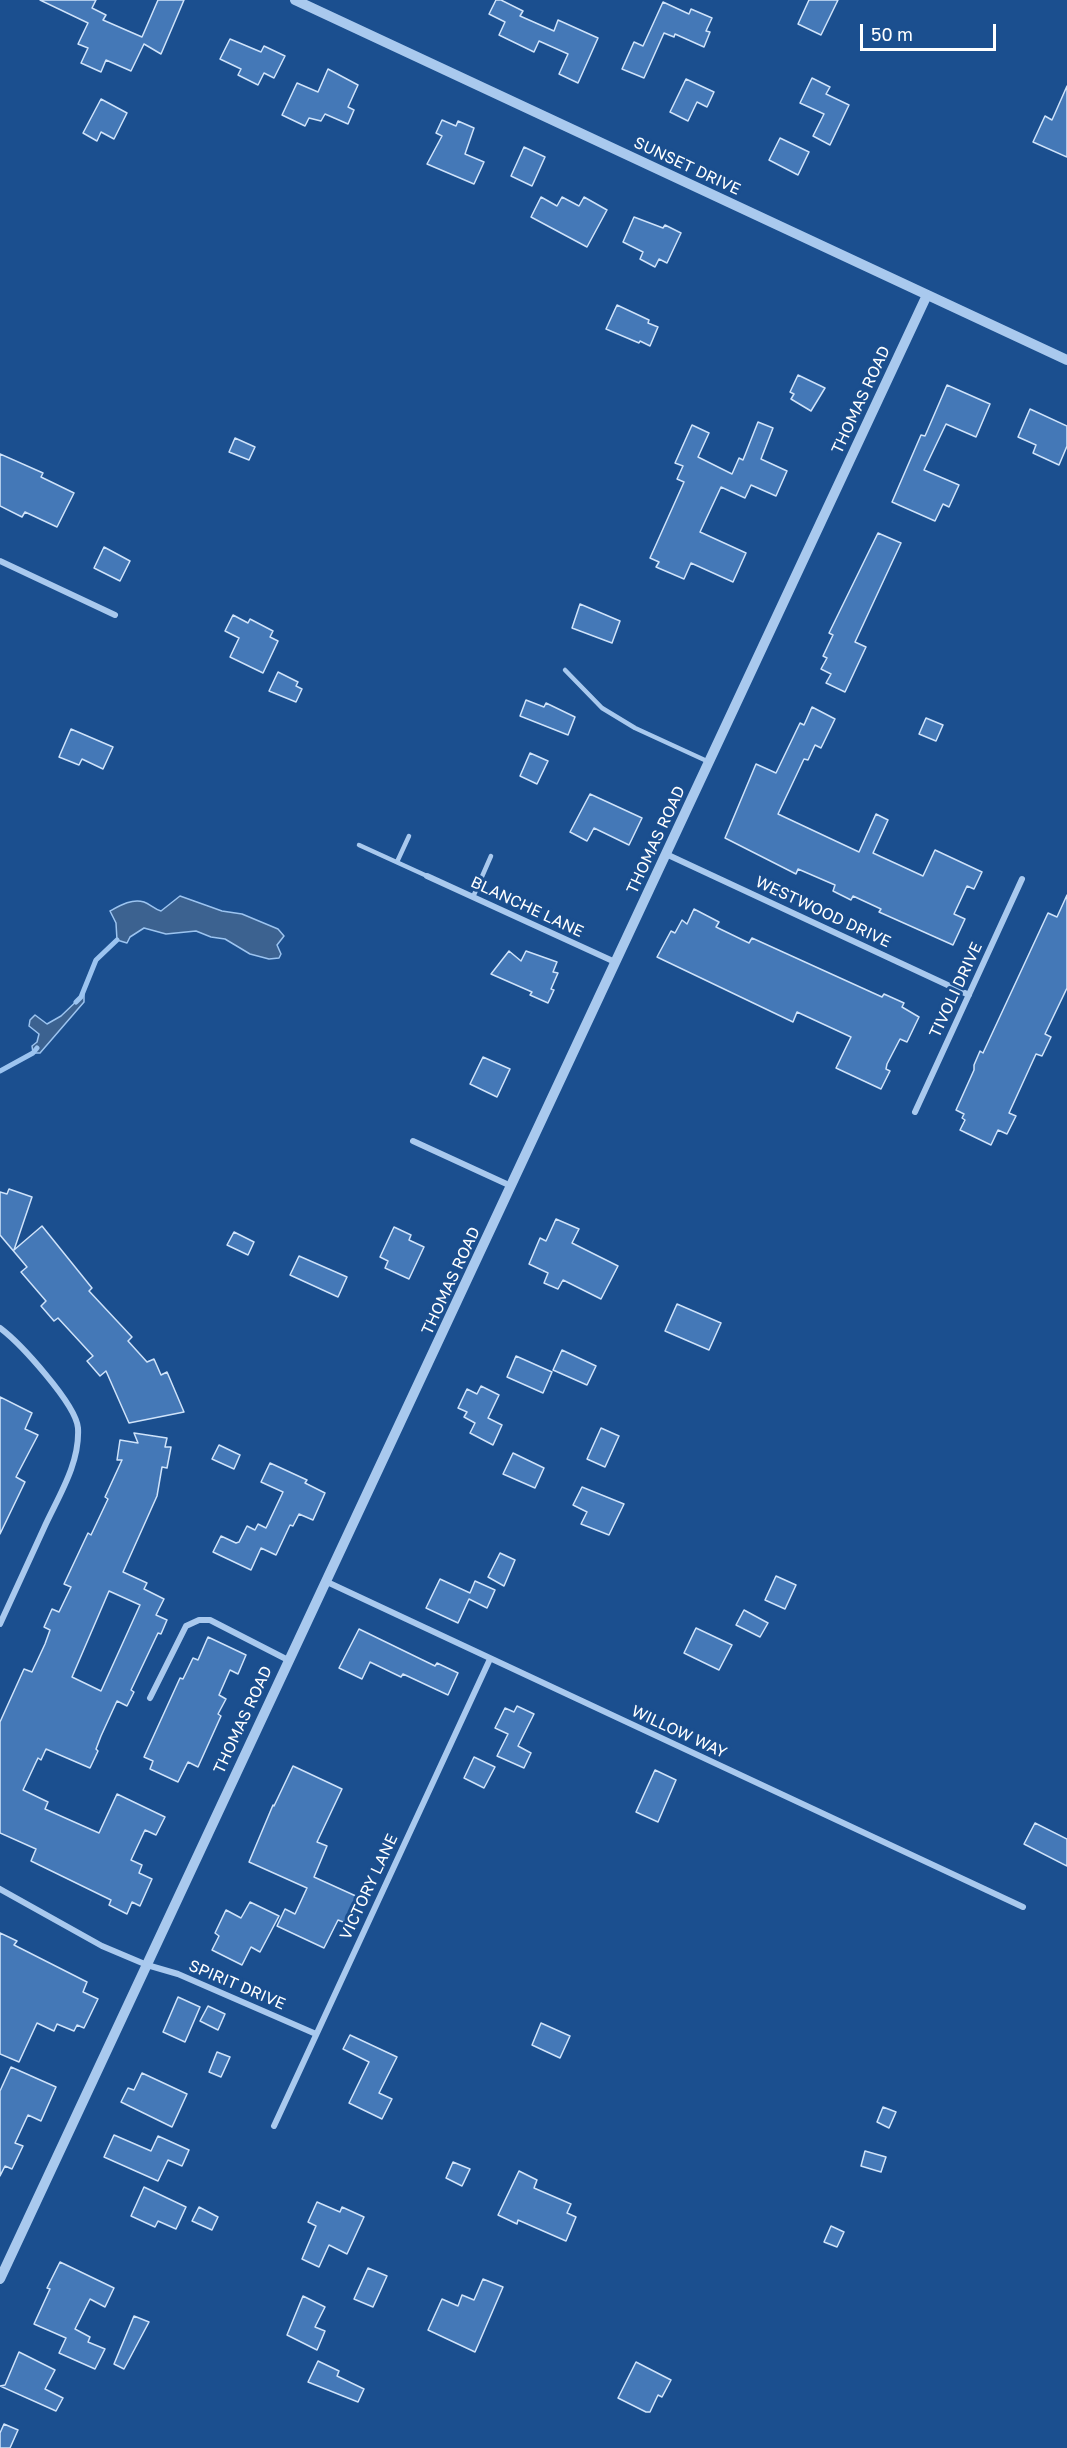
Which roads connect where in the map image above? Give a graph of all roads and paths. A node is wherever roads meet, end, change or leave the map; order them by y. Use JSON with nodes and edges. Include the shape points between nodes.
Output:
{"nodes":[{"id":1,"x":295,"y":0,"type":"edge"},
{"id":2,"x":927,"y":294,"type":"junction"},
{"id":3,"x":1067,"y":360,"type":"edge"},
{"id":4,"x":0,"y":561,"type":"edge"},
{"id":5,"x":115,"y":615,"type":"dead end"},
{"id":6,"x":565,"y":670,"type":"dead end"},
{"id":7,"x":709,"y":762,"type":"junction"},
{"id":8,"x":409,"y":836,"type":"dead end"},
{"id":9,"x":359,"y":845,"type":"dead end"},
{"id":10,"x":666,"y":854,"type":"junction"},
{"id":11,"x":491,"y":856,"type":"dead end"},
{"id":12,"x":397,"y":862,"type":"junction"},
{"id":13,"x":426,"y":876,"type":"joint"},
{"id":14,"x":1022,"y":879,"type":"dead end"},
{"id":15,"x":473,"y":897,"type":"junction"},
{"id":16,"x":615,"y":962,"type":"junction"},
{"id":17,"x":969,"y":995,"type":"junction"},
{"id":18,"x":915,"y":1112,"type":"dead end"},
{"id":19,"x":413,"y":1141,"type":"dead end"},
{"id":20,"x":512,"y":1186,"type":"junction"},
{"id":21,"x":0,"y":1328,"type":"edge"},
{"id":22,"x":324,"y":1581,"type":"junction"},
{"id":23,"x":0,"y":1624,"type":"edge"},
{"id":24,"x":288,"y":1659,"type":"junction"},
{"id":25,"x":490,"y":1659,"type":"junction"},
{"id":26,"x":150,"y":1698,"type":"dead end"},
{"id":27,"x":0,"y":1889,"type":"edge"},
{"id":28,"x":1023,"y":1907,"type":"dead end"},
{"id":29,"x":147,"y":1965,"type":"junction"},
{"id":30,"x":316,"y":2034,"type":"junction"},
{"id":31,"x":274,"y":2126,"type":"dead end"},
{"id":32,"x":0,"y":2279,"type":"edge"}],
"edges":[{"from":1,"to":2,"type":"street","name":"SUNSET DRIVE"},
{"from":2,"to":3,"type":"street","name":"SUNSET DRIVE"},
{"from":2,"to":7,"type":"street","name":"THOMAS ROAD"},
{"from":4,"to":5,"type":"street"},
{"from":6,"to":7,"type":"lane","via":[[602,708]]},
{"from":7,"to":10,"type":"street","name":"THOMAS ROAD"},
{"from":8,"to":12,"type":"lane"},
{"from":9,"to":12,"type":"lane"},
{"from":10,"to":16,"type":"street","name":"THOMAS ROAD"},
{"from":10,"to":17,"type":"street","name":"WESTWOOD DRIVE"},
{"from":11,"to":15,"type":"lane"},
{"from":12,"to":13,"type":"lane"},
{"from":13,"to":15,"type":"street","name":"BLANCHE LANE"},
{"from":14,"to":17,"type":"street","name":"TIVOLI DRIVE"},
{"from":15,"to":16,"type":"street","name":"BLANCHE LANE"},
{"from":16,"to":20,"type":"street","name":"THOMAS ROAD"},
{"from":17,"to":18,"type":"street","name":"TIVOLI DRIVE"},
{"from":19,"to":20,"type":"street"},
{"from":20,"to":22,"type":"street","name":"THOMAS ROAD"},
{"from":21,"to":23,"type":"street","via":[[16,1340],[67,1402],[78,1427],[75,1461]]},
{"from":22,"to":24,"type":"street","name":"THOMAS ROAD"},
{"from":22,"to":25,"type":"street","name":"WILLOW WAY"},
{"from":24,"to":26,"type":"street","via":[[210,1620],[199,1620],[186,1626]]},
{"from":24,"to":29,"type":"street","name":"THOMAS ROAD"},
{"from":25,"to":28,"type":"street","name":"WILLOW WAY"},
{"from":25,"to":30,"type":"street","name":"VICTORY LANE"},
{"from":27,"to":29,"type":"street","name":"SPIRIT DRIVE","via":[[102,1946]]},
{"from":29,"to":30,"type":"street","name":"SPIRIT DRIVE","via":[[178,1974]]},
{"from":29,"to":32,"type":"street","name":"THOMAS ROAD"},
{"from":30,"to":31,"type":"street","name":"VICTORY LANE"}]}
